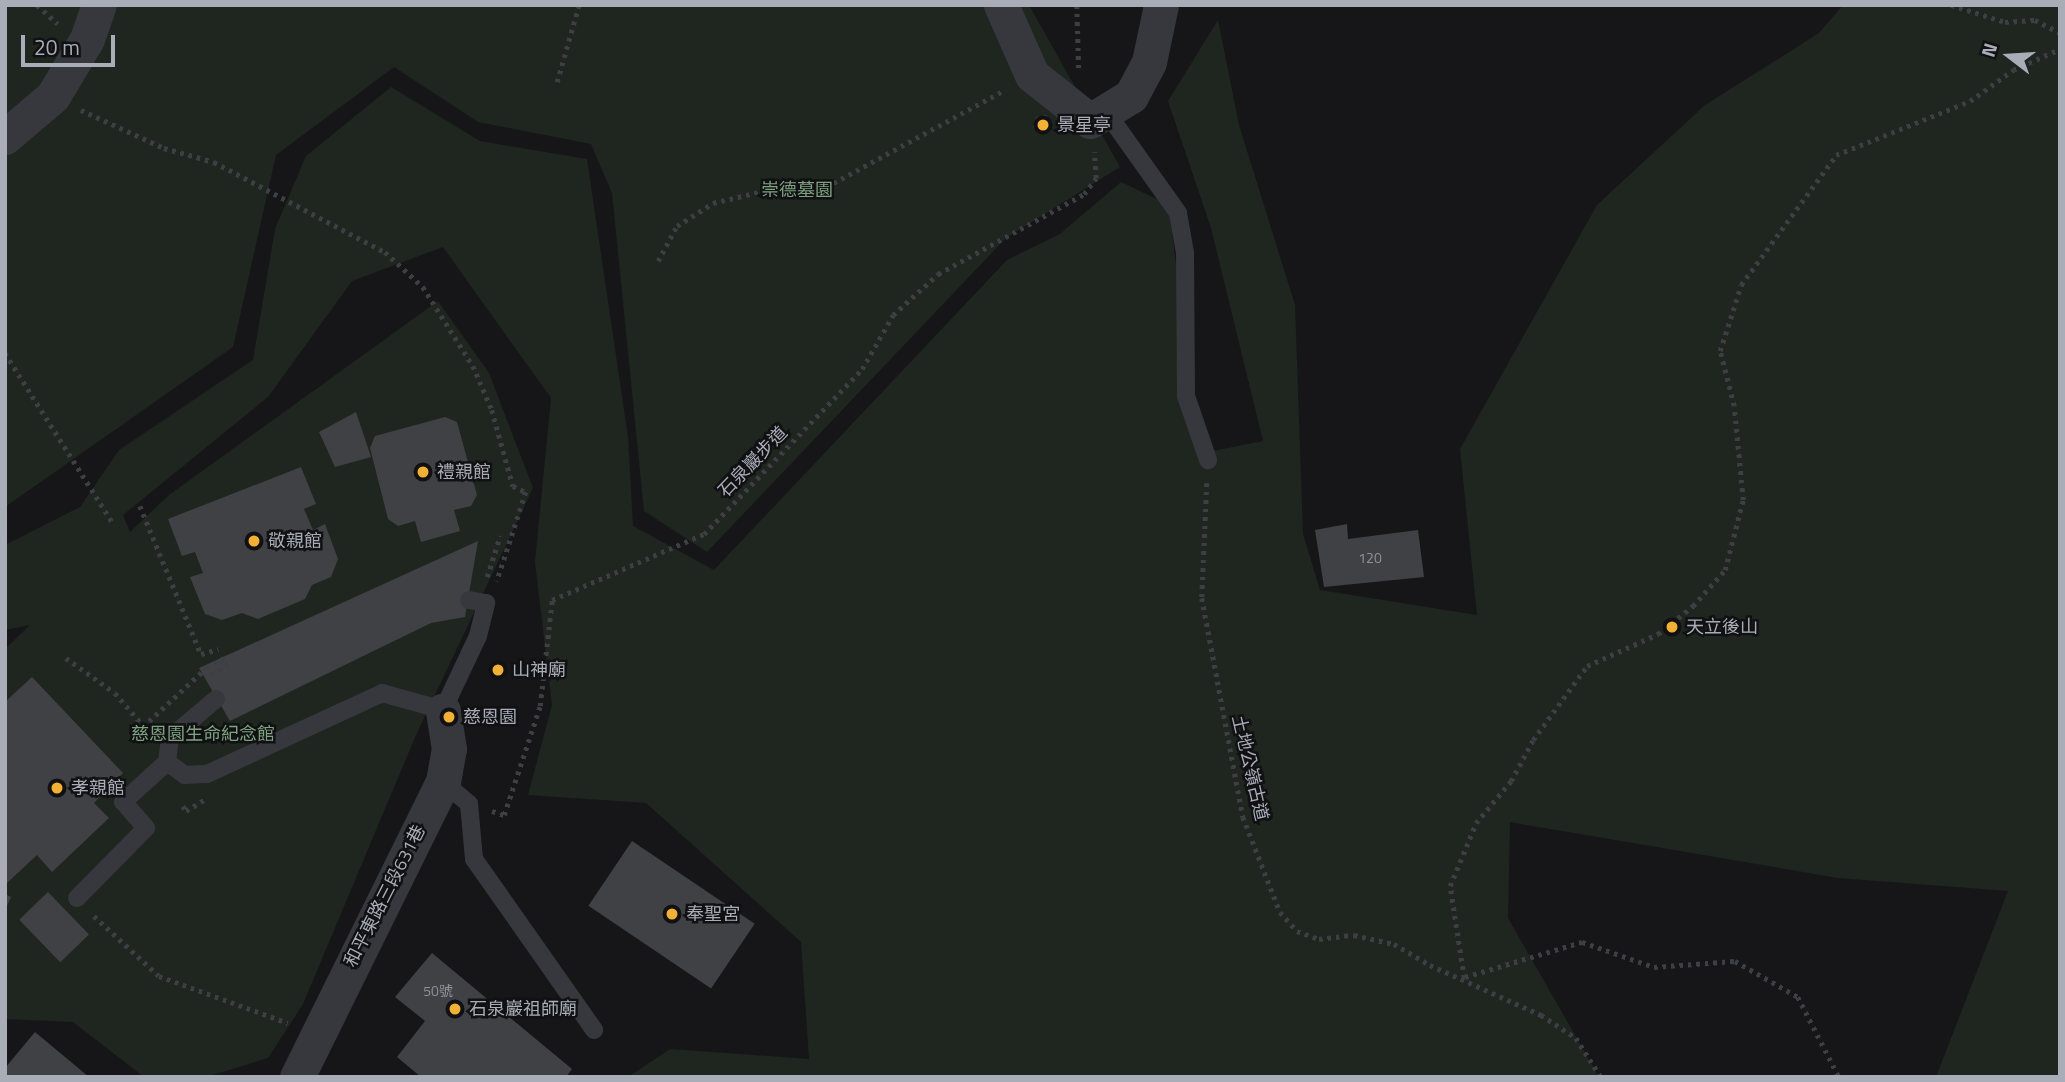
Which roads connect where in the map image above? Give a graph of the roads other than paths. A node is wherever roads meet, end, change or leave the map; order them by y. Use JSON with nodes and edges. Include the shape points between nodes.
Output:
{"nodes":[{"id":1,"x":99,"y":5,"type":"edge"},
{"id":2,"x":1001,"y":5,"type":"edge"},
{"id":3,"x":1161,"y":5,"type":"edge"},
{"id":4,"x":1109,"y":110,"type":"junction"},
{"id":5,"x":5,"y":137,"type":"edge"},
{"id":6,"x":1208,"y":460,"type":"road end"},
{"id":7,"x":469,"y":600,"type":"dead end"},
{"id":8,"x":216,"y":699,"type":"dead end"},
{"id":9,"x":443,"y":709,"type":"junction"},
{"id":10,"x":167,"y":762,"type":"junction"},
{"id":11,"x":456,"y":793,"type":"junction"},
{"id":12,"x":77,"y":898,"type":"road end"},
{"id":13,"x":594,"y":1030,"type":"dead end"},
{"id":14,"x":297,"y":1077,"type":"edge"}],
"edges":[{"from":1,"to":5,"type":"street","via":[[87,39],[53,96]]},
{"from":2,"to":4,"type":"street","via":[[1032,75]]},
{"from":3,"to":4,"type":"street","via":[[1149,62]]},
{"from":4,"to":6,"type":"lane","via":[[1178,214],[1185,252],[1186,396]]},
{"from":7,"to":9,"type":"lane","via":[[486,603],[478,636]]},
{"from":8,"to":10,"type":"lane","via":[[170,738]]},
{"from":9,"to":10,"type":"lane","via":[[382,693],[207,774],[184,775]]},
{"from":9,"to":11,"type":"street","name":"和平東路三段631巷"},
{"from":10,"to":12,"type":"lane","via":[[123,802],[146,828]]},
{"from":11,"to":13,"type":"lane","via":[[474,859]]},
{"from":11,"to":14,"type":"street","name":"和平東路三段631巷","via":[[315,1032]]}]}
